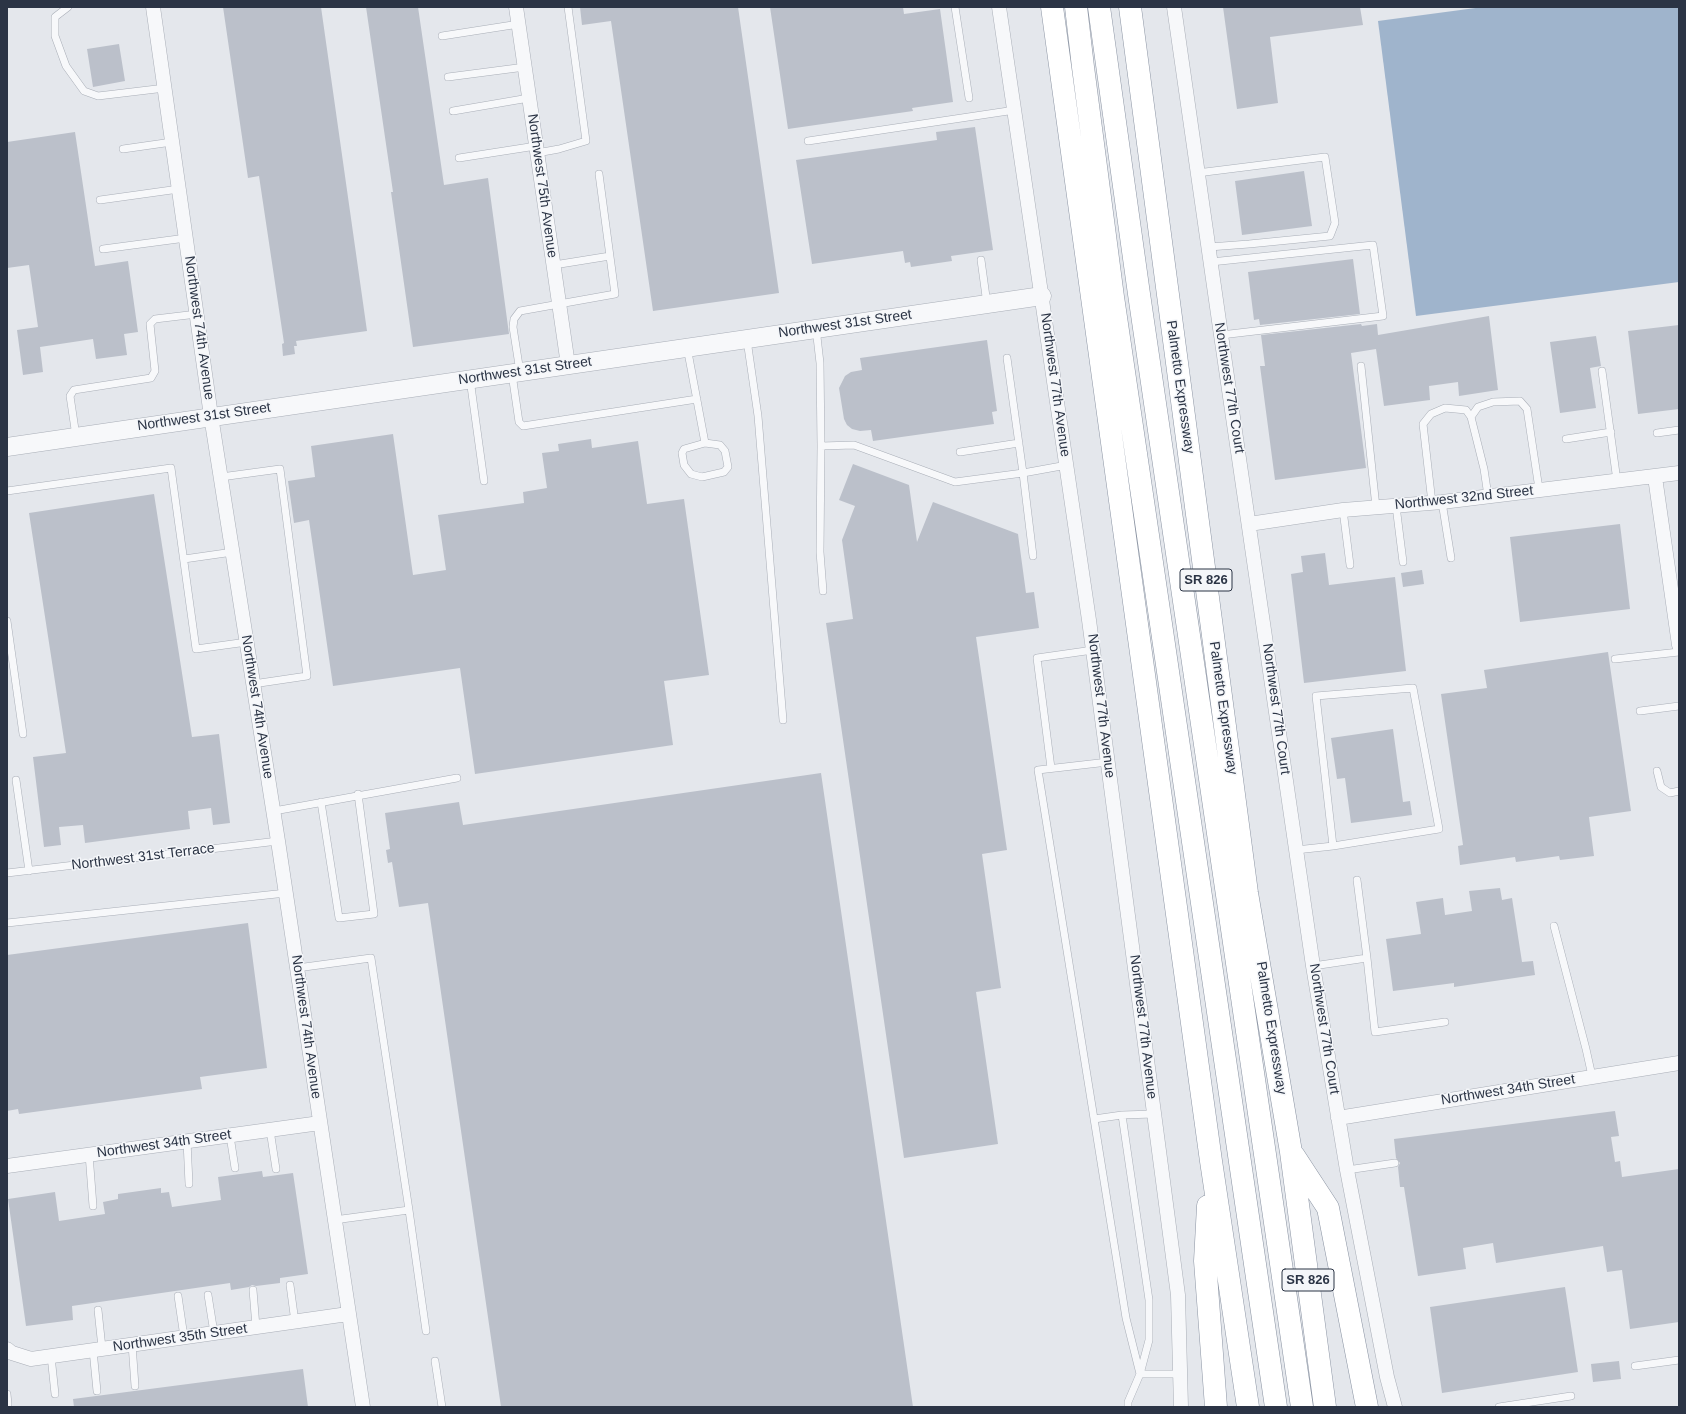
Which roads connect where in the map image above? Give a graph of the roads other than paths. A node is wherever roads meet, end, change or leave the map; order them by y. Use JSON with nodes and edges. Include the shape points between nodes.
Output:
{"nodes":[{"id":1,"x":68,"y":7,"type":"edge"},
{"id":2,"x":153,"y":7,"type":"edge"},
{"id":3,"x":516,"y":7,"type":"edge"},
{"id":4,"x":568,"y":7,"type":"edge"},
{"id":5,"x":955,"y":7,"type":"edge"},
{"id":6,"x":999,"y":7,"type":"edge"},
{"id":7,"x":1052,"y":7,"type":"edge"},
{"id":8,"x":1076,"y":7,"type":"edge"},
{"id":9,"x":1099,"y":7,"type":"edge"},
{"id":10,"x":1130,"y":7,"type":"edge"},
{"id":11,"x":1174,"y":7,"type":"edge"},
{"id":12,"x":519,"y":24,"type":"junction"},
{"id":13,"x":442,"y":36,"type":"dead end"},
{"id":14,"x":525,"y":67,"type":"junction"},
{"id":15,"x":448,"y":77,"type":"dead end"},
{"id":16,"x":165,"y":88,"type":"junction"},
{"id":17,"x":530,"y":98,"type":"junction"},
{"id":18,"x":969,"y":98,"type":"dead end"},
{"id":19,"x":1015,"y":110,"type":"junction"},
{"id":20,"x":453,"y":111,"type":"dead end"},
{"id":21,"x":808,"y":141,"type":"dead end"},
{"id":22,"x":172,"y":142,"type":"junction"},
{"id":23,"x":123,"y":149,"type":"dead end"},
{"id":24,"x":537,"y":149,"type":"junction"},
{"id":25,"x":459,"y":158,"type":"dead end"},
{"id":26,"x":1198,"y":173,"type":"junction"},
{"id":27,"x":599,"y":174,"type":"dead end"},
{"id":28,"x":179,"y":189,"type":"junction"},
{"id":29,"x":100,"y":200,"type":"dead end"},
{"id":30,"x":186,"y":238,"type":"junction"},
{"id":31,"x":1209,"y":247,"type":"junction"},
{"id":32,"x":103,"y":249,"type":"dead end"},
{"id":33,"x":610,"y":256,"type":"junction"},
{"id":34,"x":981,"y":260,"type":"dead end"},
{"id":35,"x":1211,"y":262,"type":"junction"},
{"id":36,"x":554,"y":265,"type":"junction"},
{"id":37,"x":1042,"y":296,"type":"junction"},
{"id":38,"x":559,"y":304,"type":"junction"},
{"id":39,"x":987,"y":304,"type":"junction"},
{"id":40,"x":197,"y":314,"type":"junction"},
{"id":41,"x":816,"y":328,"type":"junction"},
{"id":42,"x":1221,"y":335,"type":"junction"},
{"id":43,"x":747,"y":338,"type":"junction"},
{"id":44,"x":687,"y":347,"type":"junction"},
{"id":45,"x":1007,"y":358,"type":"dead end"},
{"id":46,"x":568,"y":364,"type":"junction"},
{"id":47,"x":1361,"y":366,"type":"dead end"},
{"id":48,"x":1602,"y":371,"type":"dead end"},
{"id":49,"x":516,"y":372,"type":"junction"},
{"id":50,"x":470,"y":379,"type":"junction"},
{"id":51,"x":697,"y":399,"type":"junction"},
{"id":52,"x":212,"y":416,"type":"junction"},
{"id":53,"x":1471,"y":417,"type":"junction"},
{"id":54,"x":1679,"y":430,"type":"edge"},
{"id":55,"x":1611,"y":432,"type":"junction"},
{"id":56,"x":1657,"y":434,"type":"dead end"},
{"id":57,"x":76,"y":436,"type":"junction"},
{"id":58,"x":1566,"y":439,"type":"dead end"},
{"id":59,"x":705,"y":443,"type":"junction"},
{"id":60,"x":1019,"y":443,"type":"junction"},
{"id":61,"x":7,"y":446,"type":"edge"},
{"id":62,"x":821,"y":446,"type":"junction"},
{"id":63,"x":960,"y":452,"type":"dead end"},
{"id":64,"x":1067,"y":465,"type":"junction"},
{"id":65,"x":1023,"y":473,"type":"junction"},
{"id":66,"x":1679,"y":474,"type":"edge"},
{"id":67,"x":221,"y":476,"type":"junction"},
{"id":68,"x":1655,"y":477,"type":"junction"},
{"id":69,"x":484,"y":481,"type":"dead end"},
{"id":70,"x":1617,"y":481,"type":"junction"},
{"id":71,"x":1539,"y":490,"type":"junction"},
{"id":72,"x":7,"y":492,"type":"edge"},
{"id":73,"x":1488,"y":496,"type":"junction"},
{"id":74,"x":1437,"y":503,"type":"junction"},
{"id":75,"x":1396,"y":506,"type":"junction"},
{"id":76,"x":1376,"y":507,"type":"junction"},
{"id":77,"x":1343,"y":510,"type":"junction"},
{"id":78,"x":1250,"y":524,"type":"junction"},
{"id":79,"x":233,"y":552,"type":"junction"},
{"id":80,"x":1033,"y":556,"type":"dead end"},
{"id":81,"x":1451,"y":558,"type":"dead end"},
{"id":82,"x":184,"y":559,"type":"junction"},
{"id":83,"x":1403,"y":562,"type":"dead end"},
{"id":84,"x":1350,"y":565,"type":"dead end"},
{"id":85,"x":823,"y":591,"type":"dead end"},
{"id":86,"x":7,"y":621,"type":"edge"},
{"id":87,"x":247,"y":642,"type":"junction"},
{"id":88,"x":1679,"y":645,"type":"edge"},
{"id":89,"x":1093,"y":650,"type":"junction"},
{"id":90,"x":1679,"y":652,"type":"edge"},
{"id":91,"x":1615,"y":659,"type":"dead end"},
{"id":92,"x":253,"y":684,"type":"junction"},
{"id":93,"x":1679,"y":706,"type":"edge"},
{"id":94,"x":1640,"y":711,"type":"dead end"},
{"id":95,"x":783,"y":720,"type":"dead end"},
{"id":96,"x":24,"y":734,"type":"dead end"},
{"id":97,"x":1108,"y":762,"type":"junction"},
{"id":98,"x":1051,"y":768,"type":"junction"},
{"id":99,"x":1657,"y":771,"type":"dead end"},
{"id":100,"x":457,"y":778,"type":"dead end"},
{"id":101,"x":16,"y":780,"type":"dead end"},
{"id":102,"x":1679,"y":791,"type":"edge"},
{"id":103,"x":358,"y":794,"type":"junction"},
{"id":104,"x":321,"y":802,"type":"junction"},
{"id":105,"x":274,"y":811,"type":"junction"},
{"id":106,"x":278,"y":841,"type":"junction"},
{"id":107,"x":1333,"y":846,"type":"junction"},
{"id":108,"x":1296,"y":850,"type":"junction"},
{"id":109,"x":29,"y":871,"type":"junction"},
{"id":110,"x":7,"y":873,"type":"edge"},
{"id":111,"x":1357,"y":880,"type":"dead end"},
{"id":112,"x":286,"y":893,"type":"junction"},
{"id":113,"x":7,"y":923,"type":"edge"},
{"id":114,"x":1554,"y":926,"type":"dead end"},
{"id":115,"x":1368,"y":958,"type":"junction"},
{"id":116,"x":1314,"y":966,"type":"junction"},
{"id":117,"x":297,"y":968,"type":"junction"},
{"id":118,"x":1445,"y":1022,"type":"dead end"},
{"id":119,"x":1679,"y":1063,"type":"edge"},
{"id":120,"x":1592,"y":1076,"type":"junction"},
{"id":121,"x":1154,"y":1114,"type":"junction"},
{"id":122,"x":1122,"y":1116,"type":"junction"},
{"id":123,"x":1338,"y":1118,"type":"junction"},
{"id":124,"x":1094,"y":1119,"type":"junction"},
{"id":125,"x":320,"y":1123,"type":"junction"},
{"id":126,"x":270,"y":1130,"type":"junction"},
{"id":127,"x":230,"y":1136,"type":"junction"},
{"id":128,"x":187,"y":1141,"type":"junction"},
{"id":129,"x":1291,"y":1152,"type":"junction"},
{"id":130,"x":89,"y":1154,"type":"junction"},
{"id":131,"x":1211,"y":1161,"type":"junction"},
{"id":132,"x":1395,"y":1163,"type":"dead end"},
{"id":133,"x":7,"y":1166,"type":"edge"},
{"id":134,"x":235,"y":1168,"type":"dead end"},
{"id":135,"x":276,"y":1169,"type":"dead end"},
{"id":136,"x":1347,"y":1170,"type":"junction"},
{"id":137,"x":189,"y":1184,"type":"dead end"},
{"id":138,"x":94,"y":1206,"type":"dead end"},
{"id":139,"x":410,"y":1210,"type":"junction"},
{"id":140,"x":334,"y":1220,"type":"junction"},
{"id":141,"x":290,"y":1285,"type":"dead end"},
{"id":142,"x":253,"y":1290,"type":"dead end"},
{"id":143,"x":208,"y":1295,"type":"dead end"},
{"id":144,"x":178,"y":1296,"type":"dead end"},
{"id":145,"x":98,"y":1310,"type":"dead end"},
{"id":146,"x":348,"y":1314,"type":"junction"},
{"id":147,"x":295,"y":1322,"type":"junction"},
{"id":148,"x":256,"y":1327,"type":"junction"},
{"id":149,"x":426,"y":1331,"type":"dead end"},
{"id":150,"x":214,"y":1333,"type":"junction"},
{"id":151,"x":184,"y":1337,"type":"junction"},
{"id":152,"x":132,"y":1344,"type":"junction"},
{"id":153,"x":98,"y":1349,"type":"junction"},
{"id":154,"x":9,"y":1354,"type":"edge"},
{"id":155,"x":51,"y":1356,"type":"junction"},
{"id":156,"x":1679,"y":1360,"type":"edge"},
{"id":157,"x":435,"y":1361,"type":"dead end"},
{"id":158,"x":1635,"y":1366,"type":"dead end"},
{"id":159,"x":1140,"y":1374,"type":"junction"},
{"id":160,"x":1180,"y":1374,"type":"junction"},
{"id":161,"x":135,"y":1386,"type":"dead end"},
{"id":162,"x":98,"y":1391,"type":"dead end"},
{"id":163,"x":7,"y":1394,"type":"edge"},
{"id":164,"x":55,"y":1394,"type":"dead end"},
{"id":165,"x":1571,"y":1396,"type":"dead end"},
{"id":166,"x":8,"y":1404,"type":"edge"},
{"id":167,"x":363,"y":1407,"type":"edge"},
{"id":168,"x":442,"y":1407,"type":"edge"},
{"id":169,"x":1128,"y":1407,"type":"edge"},
{"id":170,"x":1181,"y":1407,"type":"edge"},
{"id":171,"x":1216,"y":1407,"type":"edge"},
{"id":172,"x":1248,"y":1407,"type":"edge"},
{"id":173,"x":1276,"y":1407,"type":"edge"},
{"id":174,"x":1302,"y":1407,"type":"edge"},
{"id":175,"x":1325,"y":1407,"type":"edge"},
{"id":176,"x":1367,"y":1407,"type":"edge"},
{"id":177,"x":1395,"y":1407,"type":"edge"},
{"id":178,"x":1499,"y":1407,"type":"edge"}],
"edges":[{"from":1,"to":16,"type":"lane","via":[[55,17],[55,36],[66,66],[84,91],[98,96]]},
{"from":2,"to":16,"type":"street","name":"Northwest 74th Avenue"},
{"from":3,"to":12,"type":"street","name":"Northwest 75th Avenue"},
{"from":4,"to":24,"type":"lane","via":[[586,141],[559,150]]},
{"from":5,"to":18,"type":"lane"},
{"from":6,"to":19,"type":"street","name":"Northwest 77th Avenue"},
{"from":7,"to":131,"type":"highway"},
{"from":8,"to":173,"type":"highway","via":[[1114,305]]},
{"from":9,"to":174,"type":"highway"},
{"from":10,"to":129,"type":"highway","name":"Palmetto Expressway","number":"SR 826","via":[[1247,893]]},
{"from":11,"to":26,"type":"street","name":"Northwest 77th Court"},
{"from":12,"to":13,"type":"lane"},
{"from":12,"to":14,"type":"street","name":"Northwest 75th Avenue"},
{"from":14,"to":15,"type":"lane"},
{"from":14,"to":17,"type":"street","name":"Northwest 75th Avenue"},
{"from":16,"to":22,"type":"street","name":"Northwest 74th Avenue"},
{"from":17,"to":20,"type":"lane"},
{"from":17,"to":24,"type":"street","name":"Northwest 75th Avenue"},
{"from":19,"to":21,"type":"lane"},
{"from":19,"to":37,"type":"street","name":"Northwest 77th Avenue"},
{"from":22,"to":23,"type":"lane"},
{"from":22,"to":28,"type":"street","name":"Northwest 74th Avenue"},
{"from":24,"to":25,"type":"lane"},
{"from":24,"to":36,"type":"street","name":"Northwest 75th Avenue"},
{"from":26,"to":31,"type":"street","name":"Northwest 77th Court"},
{"from":26,"to":31,"type":"lane","via":[[1325,157],[1335,222],[1330,236]]},
{"from":27,"to":33,"type":"lane"},
{"from":28,"to":29,"type":"lane"},
{"from":28,"to":30,"type":"street","name":"Northwest 74th Avenue"},
{"from":30,"to":32,"type":"lane"},
{"from":30,"to":40,"type":"street","name":"Northwest 74th Avenue"},
{"from":31,"to":35,"type":"street","name":"Northwest 77th Court"},
{"from":33,"to":36,"type":"lane"},
{"from":33,"to":38,"type":"lane","via":[[615,294]]},
{"from":34,"to":39,"type":"lane"},
{"from":35,"to":42,"type":"street","name":"Northwest 77th Court"},
{"from":35,"to":42,"type":"lane","via":[[1373,245],[1383,316]]},
{"from":36,"to":38,"type":"street","name":"Northwest 75th Avenue"},
{"from":37,"to":39,"type":"street","name":"Northwest 31st Street"},
{"from":37,"to":64,"type":"street","name":"Northwest 77th Avenue"},
{"from":38,"to":46,"type":"street","name":"Northwest 75th Avenue"},
{"from":38,"to":49,"type":"lane","via":[[520,310],[516,314],[513,327]]},
{"from":39,"to":41,"type":"street","name":"Northwest 31st Street"},
{"from":40,"to":52,"type":"street","name":"Northwest 74th Avenue"},
{"from":40,"to":57,"type":"lane","via":[[155,320],[150,324],[155,372],[151,378],[74,390],[70,396]]},
{"from":41,"to":43,"type":"street","name":"Northwest 31st Street"},
{"from":41,"to":62,"type":"lane","via":[[820,363]]},
{"from":42,"to":78,"type":"street","name":"Northwest 77th Court"},
{"from":43,"to":44,"type":"street","name":"Northwest 31st Street"},
{"from":43,"to":95,"type":"lane","via":[[758,416]]},
{"from":44,"to":46,"type":"street","name":"Northwest 31st Street"},
{"from":44,"to":51,"type":"lane"},
{"from":45,"to":60,"type":"lane"},
{"from":46,"to":49,"type":"street","name":"Northwest 31st Street"},
{"from":47,"to":76,"type":"lane"},
{"from":48,"to":55,"type":"lane"},
{"from":49,"to":50,"type":"street","name":"Northwest 31st Street"},
{"from":49,"to":51,"type":"lane","via":[[519,422],[523,426]]},
{"from":50,"to":52,"type":"street","name":"Northwest 31st Street"},
{"from":50,"to":69,"type":"lane"},
{"from":51,"to":59,"type":"lane"},
{"from":52,"to":57,"type":"street","name":"Northwest 31st Street"},
{"from":52,"to":67,"type":"street","name":"Northwest 74th Avenue"},
{"from":53,"to":71,"type":"lane","via":[[1478,407],[1493,402],[1520,401],[1527,409]]},
{"from":53,"to":73,"type":"lane"},
{"from":53,"to":74,"type":"lane","via":[[1466,410],[1445,408],[1431,414],[1423,424]]},
{"from":54,"to":56,"type":"lane"},
{"from":55,"to":58,"type":"lane"},
{"from":55,"to":70,"type":"lane"},
{"from":57,"to":61,"type":"street","name":"Northwest 31st Street"},
{"from":59,"to":59,"type":"lane","via":[[684,449],[684,465],[691,474],[702,477],[724,472],[728,466],[725,451],[720,445]]},
{"from":60,"to":63,"type":"lane"},
{"from":60,"to":65,"type":"lane"},
{"from":62,"to":65,"type":"lane","via":[[854,445],[955,482]]},
{"from":62,"to":85,"type":"lane","via":[[820,552]]},
{"from":64,"to":65,"type":"lane"},
{"from":64,"to":89,"type":"street","name":"Northwest 77th Avenue"},
{"from":65,"to":80,"type":"lane"},
{"from":66,"to":68,"type":"street","name":"Northwest 32nd Street"},
{"from":67,"to":79,"type":"street","name":"Northwest 74th Avenue"},
{"from":67,"to":92,"type":"lane","via":[[280,469],[308,676]]},
{"from":68,"to":70,"type":"street","name":"Northwest 32nd Street"},
{"from":68,"to":88,"type":"street"},
{"from":70,"to":71,"type":"street","name":"Northwest 32nd Street"},
{"from":71,"to":73,"type":"street","name":"Northwest 32nd Street"},
{"from":72,"to":82,"type":"lane","via":[[172,468]]},
{"from":73,"to":74,"type":"street","name":"Northwest 32nd Street"},
{"from":74,"to":75,"type":"street","name":"Northwest 32nd Street"},
{"from":74,"to":81,"type":"lane"},
{"from":75,"to":76,"type":"street","name":"Northwest 32nd Street"},
{"from":75,"to":83,"type":"lane"},
{"from":76,"to":77,"type":"street","name":"Northwest 32nd Street"},
{"from":77,"to":78,"type":"street","name":"Northwest 32nd Street"},
{"from":77,"to":84,"type":"lane"},
{"from":78,"to":108,"type":"street","name":"Northwest 77th Court"},
{"from":79,"to":82,"type":"lane"},
{"from":79,"to":87,"type":"street","name":"Northwest 74th Avenue"},
{"from":82,"to":87,"type":"lane","via":[[196,649]]},
{"from":86,"to":96,"type":"lane"},
{"from":87,"to":92,"type":"street","name":"Northwest 74th Avenue"},
{"from":89,"to":97,"type":"street","name":"Northwest 77th Avenue"},
{"from":89,"to":98,"type":"lane","via":[[1037,658]]},
{"from":90,"to":91,"type":"lane"},
{"from":92,"to":105,"type":"street","name":"Northwest 74th Avenue"},
{"from":93,"to":94,"type":"lane"},
{"from":97,"to":98,"type":"lane"},
{"from":97,"to":121,"type":"street","name":"Northwest 77th Avenue"},
{"from":98,"to":124,"type":"lane","via":[[1038,770]]},
{"from":99,"to":102,"type":"lane","via":[[1661,787],[1670,793]]},
{"from":100,"to":103,"type":"lane"},
{"from":101,"to":109,"type":"lane"},
{"from":103,"to":104,"type":"lane"},
{"from":103,"to":104,"type":"lane","via":[[374,914],[339,918]]},
{"from":104,"to":105,"type":"lane"},
{"from":105,"to":106,"type":"street","name":"Northwest 74th Avenue"},
{"from":106,"to":109,"type":"lane","name":"Northwest 31st Terrace"},
{"from":106,"to":112,"type":"street","name":"Northwest 74th Avenue"},
{"from":107,"to":107,"type":"lane","via":[[1316,696],[1413,688],[1439,829]]},
{"from":107,"to":108,"type":"lane"},
{"from":108,"to":116,"type":"street","name":"Northwest 77th Court"},
{"from":109,"to":110,"type":"lane","name":"Northwest 31st Terrace"},
{"from":111,"to":115,"type":"lane"},
{"from":112,"to":113,"type":"lane"},
{"from":112,"to":117,"type":"street","name":"Northwest 74th Avenue"},
{"from":114,"to":120,"type":"lane"},
{"from":115,"to":116,"type":"lane"},
{"from":115,"to":118,"type":"lane","via":[[1375,1032]]},
{"from":116,"to":123,"type":"street","name":"Northwest 77th Court"},
{"from":117,"to":125,"type":"street","name":"Northwest 74th Avenue"},
{"from":117,"to":139,"type":"lane","via":[[371,958]]},
{"from":119,"to":120,"type":"street","name":"Northwest 34th Street"},
{"from":120,"to":123,"type":"street","name":"Northwest 34th Street"},
{"from":121,"to":122,"type":"lane"},
{"from":121,"to":160,"type":"street","name":"Northwest 77th Avenue","via":[[1178,1295]]},
{"from":122,"to":124,"type":"lane"},
{"from":122,"to":159,"type":"lane","via":[[1149,1300],[1148,1340]]},
{"from":123,"to":136,"type":"street","name":"Northwest 77th Court"},
{"from":124,"to":159,"type":"lane","via":[[1126,1318]]},
{"from":125,"to":126,"type":"street","name":"Northwest 34th Street"},
{"from":125,"to":140,"type":"street","name":"Northwest 74th Avenue"},
{"from":126,"to":127,"type":"street","name":"Northwest 34th Street"},
{"from":126,"to":135,"type":"lane"},
{"from":127,"to":128,"type":"street","name":"Northwest 34th Street"},
{"from":127,"to":134,"type":"lane"},
{"from":128,"to":130,"type":"street","name":"Northwest 34th Street"},
{"from":128,"to":137,"type":"lane"},
{"from":129,"to":175,"type":"highway","name":"Palmetto Expressway","number":"SR 826"},
{"from":129,"to":176,"type":"highway","via":[[1328,1208]]},
{"from":130,"to":133,"type":"street","name":"Northwest 34th Street"},
{"from":130,"to":138,"type":"lane"},
{"from":131,"to":171,"type":"highway","via":[[1205,1261]]},
{"from":131,"to":172,"type":"highway"},
{"from":132,"to":136,"type":"lane"},
{"from":136,"to":177,"type":"street","name":"Northwest 77th Court"},
{"from":139,"to":140,"type":"lane"},
{"from":139,"to":149,"type":"lane"},
{"from":140,"to":146,"type":"street","name":"Northwest 74th Avenue"},
{"from":141,"to":147,"type":"lane"},
{"from":142,"to":148,"type":"lane"},
{"from":143,"to":150,"type":"lane"},
{"from":144,"to":151,"type":"lane"},
{"from":145,"to":153,"type":"lane"},
{"from":146,"to":147,"type":"street","name":"Northwest 35th Street"},
{"from":146,"to":167,"type":"street","name":"Northwest 74th Avenue"},
{"from":147,"to":148,"type":"street","name":"Northwest 35th Street"},
{"from":148,"to":150,"type":"street","name":"Northwest 35th Street"},
{"from":150,"to":151,"type":"street","name":"Northwest 35th Street"},
{"from":151,"to":152,"type":"street","name":"Northwest 35th Street"},
{"from":152,"to":153,"type":"street","name":"Northwest 35th Street"},
{"from":152,"to":161,"type":"lane"},
{"from":153,"to":155,"type":"street","name":"Northwest 35th Street"},
{"from":153,"to":162,"type":"lane"},
{"from":154,"to":155,"type":"street","name":"Northwest 35th Street","via":[[31,1358]]},
{"from":155,"to":164,"type":"lane"},
{"from":156,"to":158,"type":"lane"},
{"from":157,"to":168,"type":"lane"},
{"from":159,"to":160,"type":"lane"},
{"from":159,"to":169,"type":"lane"},
{"from":160,"to":170,"type":"street","name":"Northwest 77th Avenue"},
{"from":163,"to":166,"type":"lane"},
{"from":165,"to":178,"type":"lane"}]}
